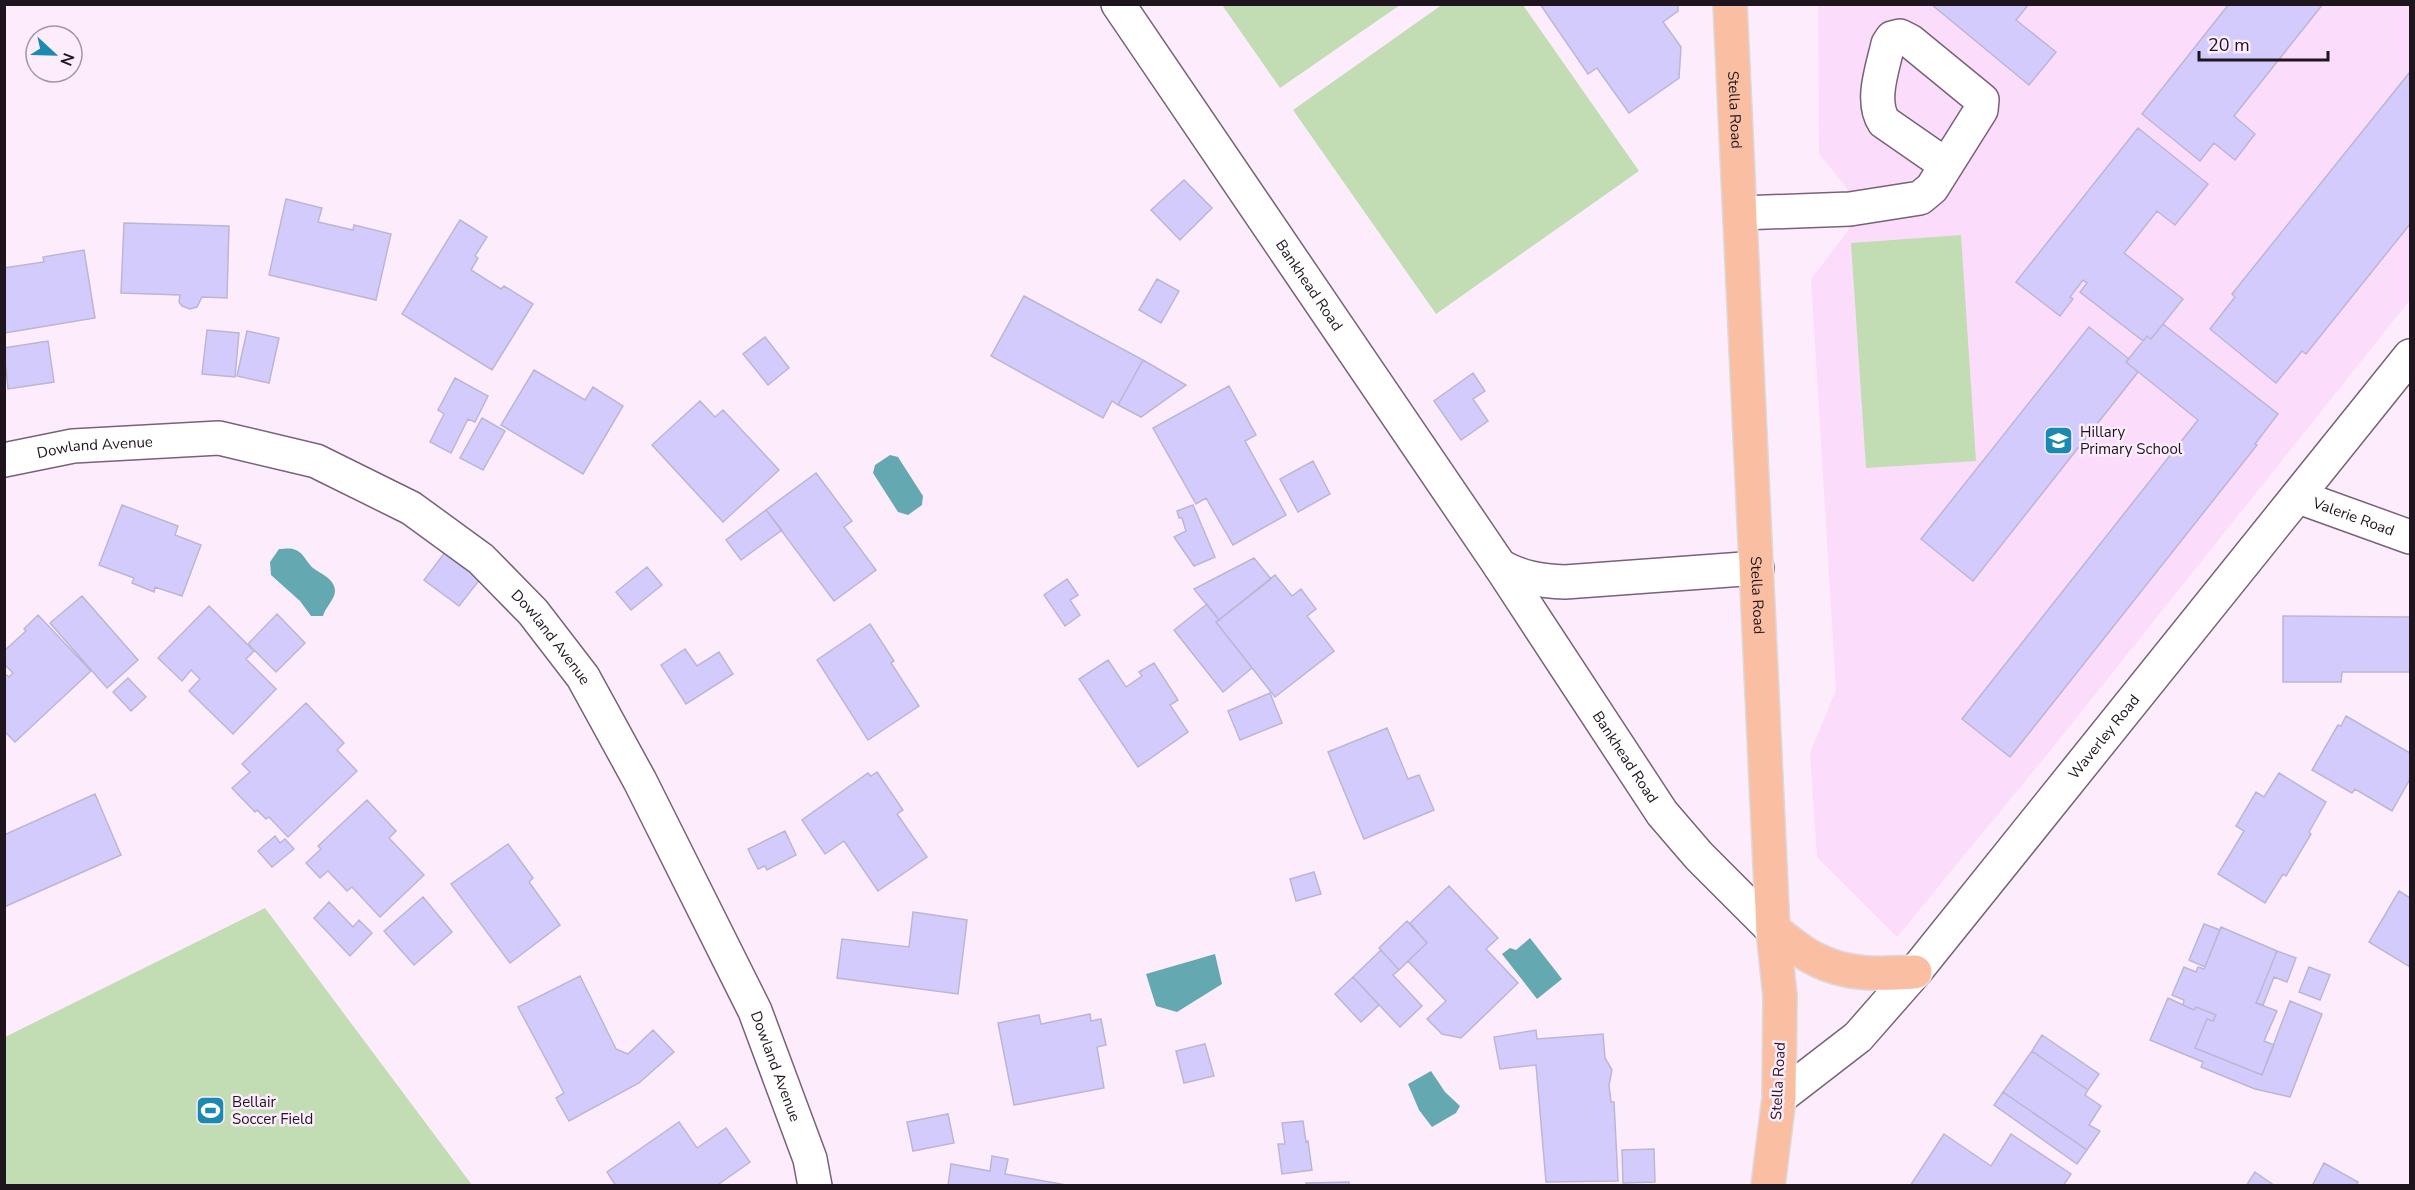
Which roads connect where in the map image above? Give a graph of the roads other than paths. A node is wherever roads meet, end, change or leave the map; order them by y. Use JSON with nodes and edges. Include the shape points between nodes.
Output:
{"nodes":[{"id":1,"x":1118,"y":4,"type":"edge"},
{"id":2,"x":1730,"y":4,"type":"edge"},
{"id":3,"x":1946,"y":165,"type":"dead end"},
{"id":4,"x":1741,"y":213,"type":"junction"},
{"id":5,"x":2410,"y":356,"type":"edge"},
{"id":6,"x":4,"y":460,"type":"edge"},
{"id":7,"x":2299,"y":497,"type":"junction"},
{"id":8,"x":2410,"y":537,"type":"edge"},
{"id":9,"x":1500,"y":566,"type":"junction"},
{"id":10,"x":1757,"y":568,"type":"junction"},
{"id":11,"x":1773,"y":930,"type":"junction"},
{"id":12,"x":1916,"y":972,"type":"junction"},
{"id":13,"x":1779,"y":1098,"type":"junction"},
{"id":14,"x":815,"y":1185,"type":"edge"},
{"id":15,"x":1768,"y":1185,"type":"edge"}],
"edges":[{"from":1,"to":9,"type":"street","name":"Bankhead Road"},
{"from":2,"to":4,"type":"main road","name":"Stella Road"},
{"from":3,"to":4,"type":"street","via":[[1932,188],[1920,198],[1850,209]]},
{"from":4,"to":10,"type":"main road","name":"Stella Road"},
{"from":5,"to":7,"type":"street","name":"Waverley Road"},
{"from":6,"to":14,"type":"street","name":"Dowland Avenue","via":[[73,446],[219,438],[316,461],[411,508],[481,559],[533,612],[582,677],[640,781],[754,1011],[810,1159]]},
{"from":7,"to":8,"type":"street","name":"Valerie Road"},
{"from":7,"to":12,"type":"street","name":"Waverley Road"},
{"from":9,"to":10,"type":"street","via":[[1520,577],[1565,582]]},
{"from":9,"to":11,"type":"street","name":"Bankhead Road","via":[[1662,813]]},
{"from":10,"to":11,"type":"main road","name":"Stella Road"},
{"from":11,"to":12,"type":"main road","via":[[1814,959],[1838,968],[1874,974]]},
{"from":11,"to":13,"type":"main road","name":"Stella Road","via":[[1780,996]]},
{"from":12,"to":13,"type":"street","name":"Waverley Road","via":[[1858,1037]]},
{"from":13,"to":15,"type":"main road","name":"Stella Road"}]}
